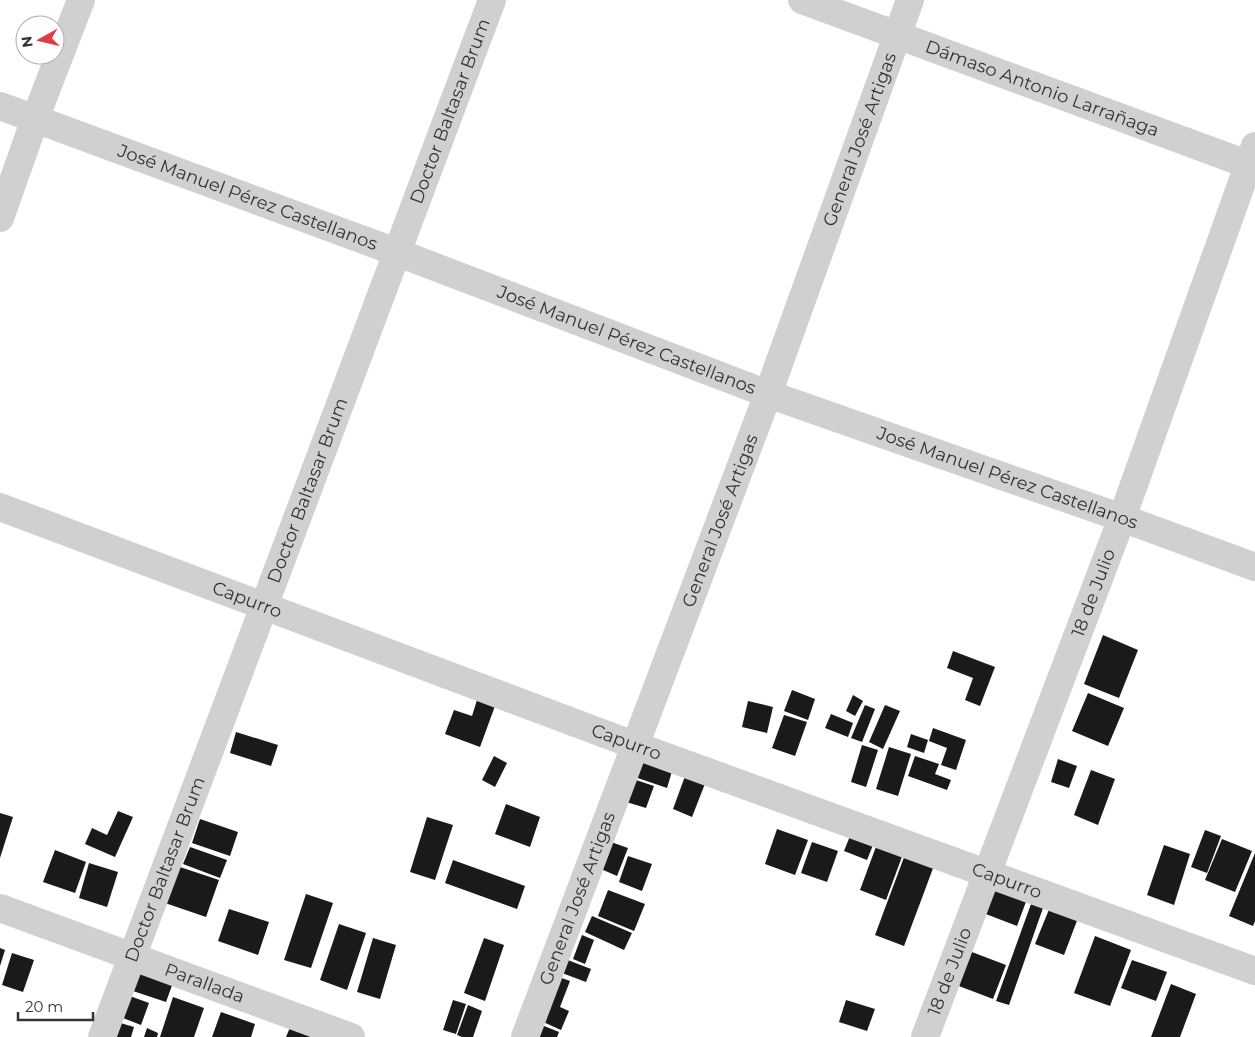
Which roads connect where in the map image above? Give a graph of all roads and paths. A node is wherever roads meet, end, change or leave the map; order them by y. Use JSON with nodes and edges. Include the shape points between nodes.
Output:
{"nodes":[{"id":1,"x":82,"y":0,"type":"edge"},
{"id":2,"x":492,"y":0,"type":"edge"},
{"id":3,"x":802,"y":0,"type":"edge"},
{"id":4,"x":910,"y":0,"type":"edge"},
{"id":5,"x":897,"y":35,"type":"junction"},
{"id":6,"x":0,"y":106,"type":"edge"},
{"id":7,"x":35,"y":119,"type":"junction"},
{"id":8,"x":1253,"y":159,"type":"edge"},
{"id":9,"x":0,"y":218,"type":"edge"},
{"id":10,"x":396,"y":252,"type":"junction"},
{"id":11,"x":768,"y":394,"type":"junction"},
{"id":12,"x":0,"y":507,"type":"edge"},
{"id":13,"x":1122,"y":518,"type":"junction"},
{"id":14,"x":1255,"y":567,"type":"edge"},
{"id":15,"x":263,"y":607,"type":"junction"},
{"id":16,"x":634,"y":745,"type":"junction"},
{"id":17,"x":986,"y":873,"type":"junction"},
{"id":18,"x":0,"y":908,"type":"edge"},
{"id":19,"x":133,"y":957,"type":"junction"},
{"id":20,"x":1255,"y":971,"type":"edge"},
{"id":21,"x":102,"y":1037,"type":"edge"},
{"id":22,"x":351,"y":1037,"type":"edge"},
{"id":23,"x":525,"y":1037,"type":"edge"},
{"id":24,"x":925,"y":1037,"type":"edge"}],
"edges":[{"from":1,"to":7,"type":"street"},
{"from":2,"to":10,"type":"street","name":"Doctor Baltasar Brum"},
{"from":3,"to":5,"type":"street","name":"Dámaso Antonio Larrañaga"},
{"from":4,"to":5,"type":"street","name":"General José Artigas"},
{"from":5,"to":8,"type":"street","name":"Dámaso Antonio Larrañaga"},
{"from":5,"to":11,"type":"street","name":"General José Artigas"},
{"from":6,"to":7,"type":"street","name":"José Manuel Pérez Castellanos"},
{"from":7,"to":9,"type":"street"},
{"from":7,"to":10,"type":"street","name":"José Manuel Pérez Castellanos"},
{"from":8,"to":13,"type":"street","name":"18 de Julio"},
{"from":10,"to":11,"type":"street","name":"José Manuel Pérez Castellanos"},
{"from":10,"to":15,"type":"street","name":"Doctor Baltasar Brum"},
{"from":11,"to":13,"type":"street","name":"José Manuel Pérez Castellanos"},
{"from":11,"to":16,"type":"street","name":"General José Artigas"},
{"from":12,"to":15,"type":"street","name":"Capurro"},
{"from":13,"to":14,"type":"street","name":"José Manuel Pérez Castellanos"},
{"from":13,"to":17,"type":"street","name":"18 de Julio"},
{"from":15,"to":16,"type":"street","name":"Capurro"},
{"from":15,"to":19,"type":"street","name":"Doctor Baltasar Brum"},
{"from":16,"to":17,"type":"street","name":"Capurro"},
{"from":16,"to":23,"type":"street","name":"General José Artigas"},
{"from":17,"to":20,"type":"street","name":"Capurro"},
{"from":17,"to":24,"type":"street","name":"18 de Julio"},
{"from":18,"to":19,"type":"street","name":"Parallada"},
{"from":19,"to":21,"type":"street","name":"Doctor Baltasar Brum"},
{"from":19,"to":22,"type":"street","name":"Parallada"}]}
